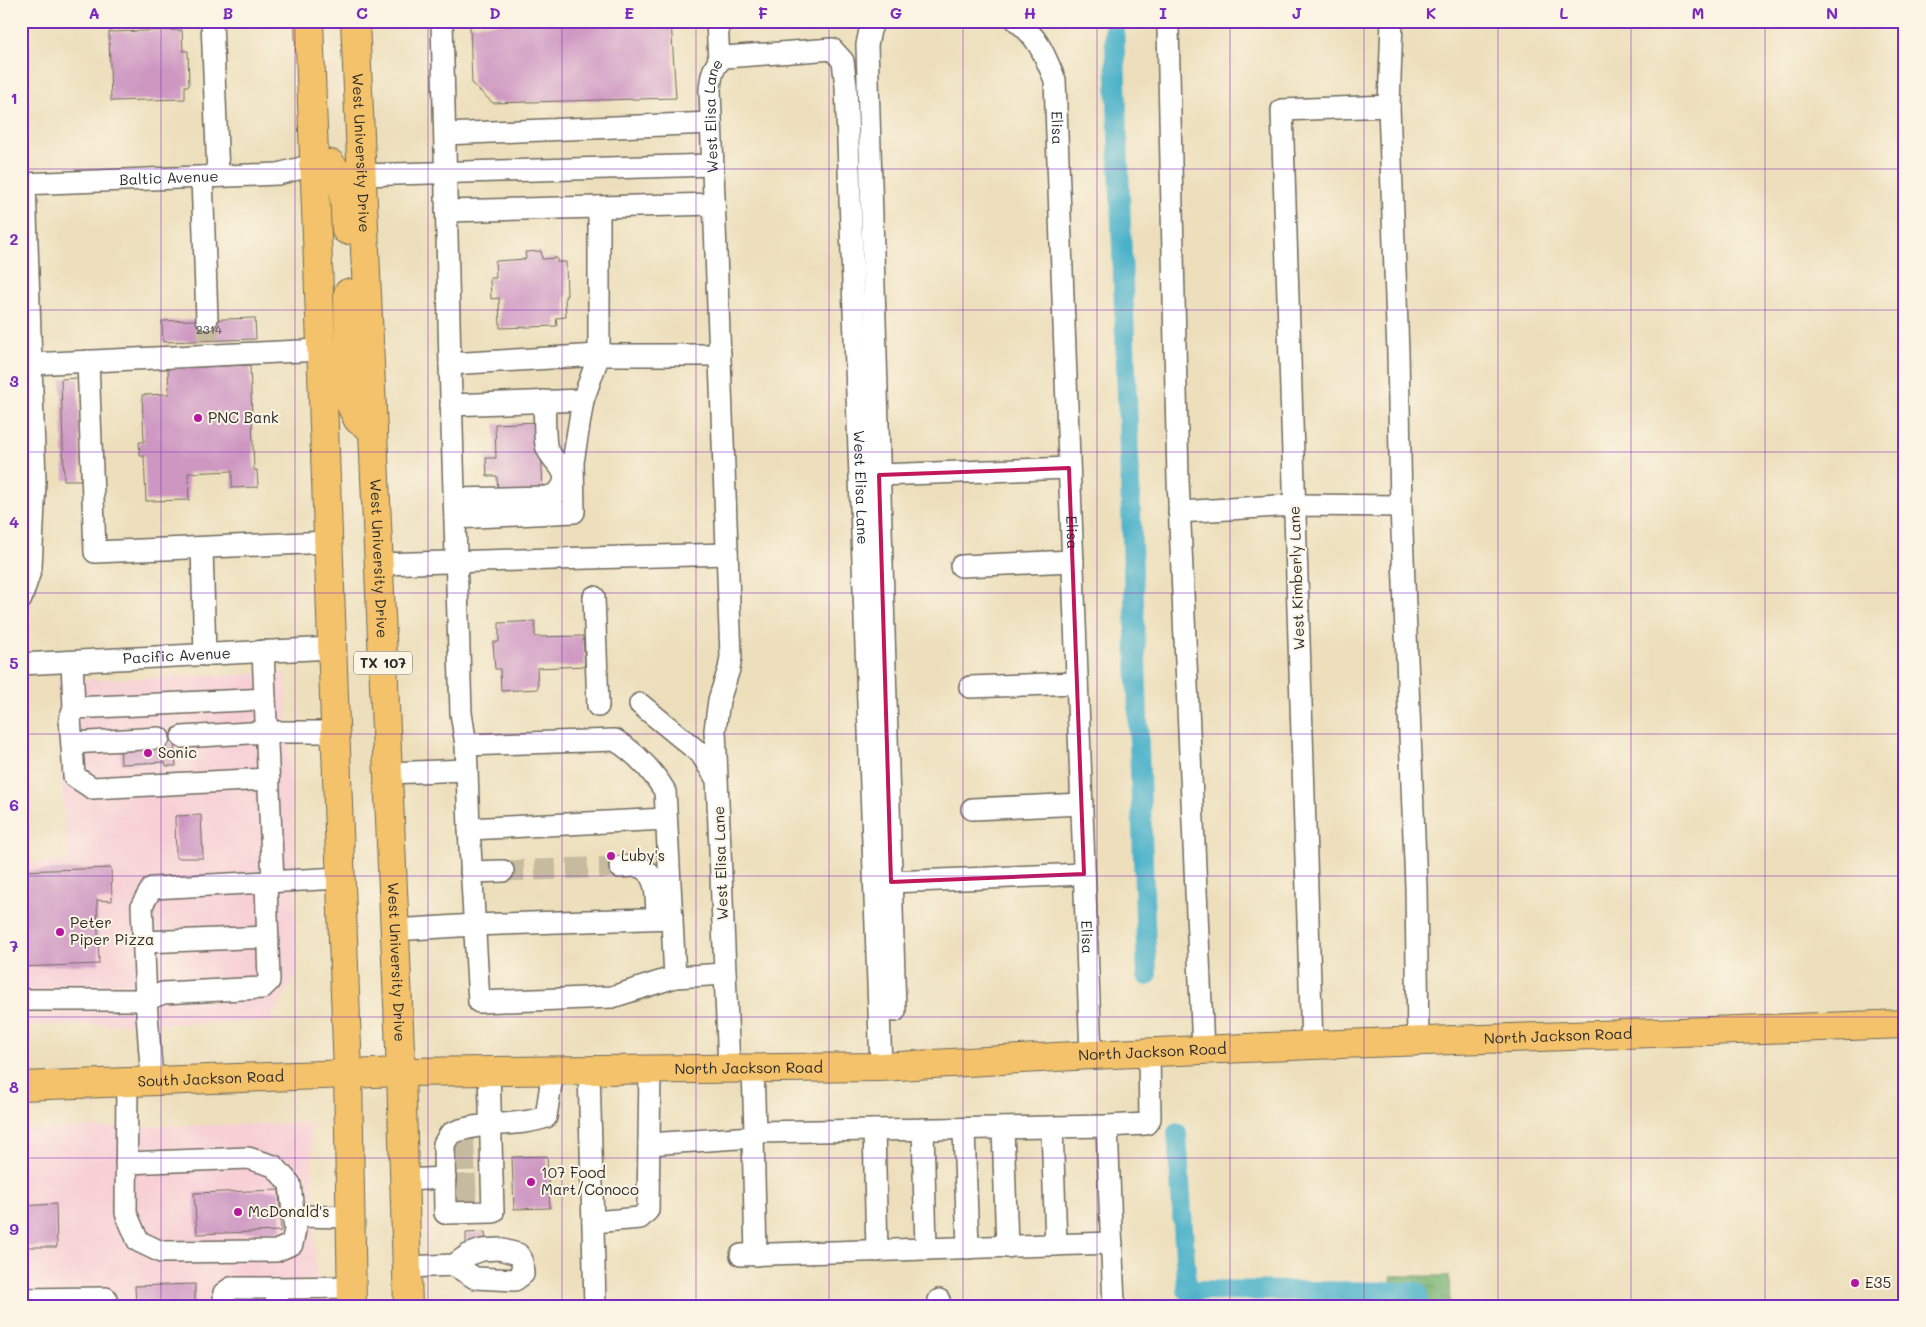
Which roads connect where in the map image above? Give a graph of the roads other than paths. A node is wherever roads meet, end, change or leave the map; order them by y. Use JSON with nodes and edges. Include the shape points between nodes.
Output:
{"nodes":[{"id":1,"x":212,"y":21,"type":"edge"},
{"id":2,"x":309,"y":21,"type":"edge"},
{"id":3,"x":355,"y":21,"type":"edge"},
{"id":4,"x":442,"y":21,"type":"edge"},
{"id":5,"x":716,"y":21,"type":"edge"},
{"id":6,"x":874,"y":21,"type":"edge"},
{"id":7,"x":1017,"y":21,"type":"edge"},
{"id":8,"x":1170,"y":21,"type":"edge"},
{"id":9,"x":1392,"y":21,"type":"edge"},
{"id":10,"x":719,"y":61,"type":"junction"},
{"id":11,"x":1390,"y":106,"type":"junction"},
{"id":12,"x":711,"y":123,"type":"junction"},
{"id":13,"x":445,"y":134,"type":"junction"},
{"id":14,"x":313,"y":165,"type":"junction"},
{"id":15,"x":713,"y":165,"type":"junction"},
{"id":16,"x":445,"y":172,"type":"junction"},
{"id":17,"x":361,"y":175,"type":"junction"},
{"id":18,"x":210,"y":176,"type":"junction"},
{"id":19,"x":23,"y":184,"type":"edge"},
{"id":20,"x":714,"y":204,"type":"junction"},
{"id":21,"x":599,"y":207,"type":"junction"},
{"id":22,"x":446,"y":211,"type":"junction"},
{"id":23,"x":207,"y":319,"type":"tunnel mouth"},
{"id":24,"x":320,"y":350,"type":"junction"},
{"id":25,"x":720,"y":355,"type":"junction"},
{"id":26,"x":599,"y":356,"type":"junction"},
{"id":27,"x":88,"y":361,"type":"junction"},
{"id":28,"x":31,"y":364,"type":"junction"},
{"id":29,"x":450,"y":364,"type":"junction"},
{"id":30,"x":583,"y":400,"type":"junction"},
{"id":31,"x":544,"y":401,"type":"junction"},
{"id":32,"x":451,"y":405,"type":"junction"},
{"id":33,"x":373,"y":429,"type":"junction"},
{"id":34,"x":1070,"y":468,"type":"junction"},
{"id":35,"x":879,"y":475,"type":"junction"},
{"id":36,"x":1294,"y":505,"type":"junction"},
{"id":37,"x":1400,"y":506,"type":"junction"},
{"id":38,"x":455,"y":509,"type":"junction"},
{"id":39,"x":1179,"y":512,"type":"junction"},
{"id":40,"x":328,"y":542,"type":"junction"},
{"id":41,"x":202,"y":548,"type":"junction"},
{"id":42,"x":27,"y":554,"type":"edge"},
{"id":43,"x":727,"y":554,"type":"junction"},
{"id":44,"x":1073,"y":561,"type":"junction"},
{"id":45,"x":456,"y":562,"type":"junction"},
{"id":46,"x":379,"y":564,"type":"junction"},
{"id":47,"x":962,"y":566,"type":"dead end"},
{"id":48,"x":594,"y":597,"type":"dead end"},
{"id":49,"x":21,"y":599,"type":"edge"},
{"id":50,"x":332,"y":648,"type":"junction"},
{"id":51,"x":263,"y":652,"type":"junction"},
{"id":52,"x":205,"y":655,"type":"junction"},
{"id":53,"x":72,"y":662,"type":"junction"},
{"id":54,"x":21,"y":664,"type":"edge"},
{"id":55,"x":1077,"y":683,"type":"junction"},
{"id":56,"x":970,"y":687,"type":"dead end"},
{"id":57,"x":266,"y":699,"type":"junction"},
{"id":58,"x":640,"y":704,"type":"dead end"},
{"id":59,"x":598,"y":706,"type":"dead end"},
{"id":60,"x":74,"y":708,"type":"junction"},
{"id":61,"x":267,"y":732,"type":"junction"},
{"id":62,"x":335,"y":732,"type":"junction"},
{"id":63,"x":159,"y":738,"type":"dead end"},
{"id":64,"x":182,"y":738,"type":"dead end"},
{"id":65,"x":72,"y":742,"type":"junction"},
{"id":66,"x":467,"y":757,"type":"junction"},
{"id":67,"x":388,"y":773,"type":"junction"},
{"id":68,"x":269,"y":779,"type":"junction"},
{"id":69,"x":718,"y":781,"type":"junction"},
{"id":70,"x":1082,"y":804,"type":"junction"},
{"id":71,"x":972,"y":809,"type":"dead end"},
{"id":72,"x":666,"y":819,"type":"junction"},
{"id":73,"x":469,"y":829,"type":"junction"},
{"id":74,"x":620,"y":867,"type":"tunnel mouth"},
{"id":75,"x":503,"y":871,"type":"tunnel mouth"},
{"id":76,"x":471,"y":872,"type":"junction"},
{"id":77,"x":1084,"y":874,"type":"junction"},
{"id":78,"x":340,"y":878,"type":"junction"},
{"id":79,"x":269,"y":882,"type":"junction"},
{"id":80,"x":891,"y":882,"type":"junction"},
{"id":81,"x":664,"y":918,"type":"junction"},
{"id":82,"x":474,"y":925,"type":"junction"},
{"id":83,"x":395,"y":930,"type":"junction"},
{"id":84,"x":268,"y":937,"type":"junction"},
{"id":85,"x":144,"y":942,"type":"junction"},
{"id":86,"x":725,"y":974,"type":"junction"},
{"id":87,"x":675,"y":977,"type":"junction"},
{"id":88,"x":21,"y":1000,"type":"edge"},
{"id":89,"x":146,"y":1000,"type":"junction"},
{"id":90,"x":895,"y":1011,"type":"dead end"},
{"id":91,"x":1905,"y":1024,"type":"edge"},
{"id":92,"x":1418,"y":1041,"type":"junction"},
{"id":93,"x":1312,"y":1045,"type":"junction"},
{"id":94,"x":1202,"y":1050,"type":"junction"},
{"id":95,"x":1149,"y":1052,"type":"junction"},
{"id":96,"x":1091,"y":1055,"type":"junction"},
{"id":97,"x":881,"y":1067,"type":"junction"},
{"id":98,"x":741,"y":1068,"type":"junction"},
{"id":99,"x":650,"y":1069,"type":"junction"},
{"id":100,"x":553,"y":1070,"type":"junction"},
{"id":101,"x":589,"y":1070,"type":"junction"},
{"id":102,"x":489,"y":1071,"type":"junction"},
{"id":103,"x":401,"y":1072,"type":"junction"},
{"id":104,"x":348,"y":1074,"type":"junction"},
{"id":105,"x":139,"y":1082,"type":"junction"},
{"id":106,"x":21,"y":1086,"type":"edge"},
{"id":107,"x":1107,"y":1126,"type":"junction"},
{"id":108,"x":1052,"y":1127,"type":"junction"},
{"id":109,"x":1003,"y":1128,"type":"junction"},
{"id":110,"x":923,"y":1129,"type":"junction"},
{"id":111,"x":964,"y":1129,"type":"junction"},
{"id":112,"x":874,"y":1130,"type":"junction"},
{"id":113,"x":754,"y":1135,"type":"junction"},
{"id":114,"x":649,"y":1144,"type":"junction"},
{"id":115,"x":126,"y":1163,"type":"junction"},
{"id":116,"x":467,"y":1169,"type":"junction"},
{"id":117,"x":404,"y":1180,"type":"junction"},
{"id":118,"x":294,"y":1216,"type":"junction"},
{"id":119,"x":350,"y":1217,"type":"junction"},
{"id":120,"x":593,"y":1222,"type":"junction"},
{"id":121,"x":1112,"y":1243,"type":"junction"},
{"id":122,"x":1056,"y":1245,"type":"junction"},
{"id":123,"x":1006,"y":1246,"type":"junction"},
{"id":124,"x":968,"y":1248,"type":"junction"},
{"id":125,"x":926,"y":1249,"type":"junction"},
{"id":126,"x":877,"y":1251,"type":"junction"},
{"id":127,"x":454,"y":1265,"type":"dead end"},
{"id":128,"x":407,"y":1267,"type":"junction"},
{"id":129,"x":351,"y":1296,"type":"edge"},
{"id":130,"x":277,"y":1297,"type":"edge"},
{"id":131,"x":21,"y":1299,"type":"edge"},
{"id":132,"x":107,"y":1306,"type":"edge"},
{"id":133,"x":225,"y":1306,"type":"edge"},
{"id":134,"x":408,"y":1306,"type":"edge"},
{"id":135,"x":595,"y":1306,"type":"edge"},
{"id":136,"x":1114,"y":1306,"type":"edge"}],
"edges":[{"from":1,"to":18,"type":"street"},
{"from":2,"to":14,"type":"main road","number":"TX 107"},
{"from":3,"to":17,"type":"main road","name":"West University Drive","number":"TX 107"},
{"from":4,"to":13,"type":"street"},
{"from":5,"to":10,"type":"street"},
{"from":6,"to":35,"type":"street","via":[[867,45]]},
{"from":7,"to":34,"type":"street","name":"Elisa","via":[[1042,47],[1055,80]]},
{"from":8,"to":39,"type":"street"},
{"from":9,"to":11,"type":"street"},
{"from":10,"to":12,"type":"street","name":"West Elisa Lane","via":[[712,73]]},
{"from":10,"to":97,"type":"street","name":"West Elisa Lane","via":[[725,57],[832,49],[843,61],[860,444]]},
{"from":11,"to":36,"type":"street","name":"West Kimberly Lane","via":[[1282,110]]},
{"from":11,"to":37,"type":"street"},
{"from":12,"to":13,"type":"street"},
{"from":12,"to":15,"type":"street","name":"West Elisa Lane"},
{"from":13,"to":16,"type":"street"},
{"from":14,"to":18,"type":"street","name":"Baltic Avenue","via":[[278,174]]},
{"from":14,"to":24,"type":"main road","number":"TX 107"},
{"from":14,"to":33,"type":"main road","via":[[331,164],[338,172],[342,188],[347,254],[349,401],[358,420]]},
{"from":15,"to":16,"type":"street"},
{"from":15,"to":20,"type":"street","name":"West Elisa Lane"},
{"from":16,"to":17,"type":"street"},
{"from":16,"to":22,"type":"street"},
{"from":17,"to":33,"type":"main road","name":"West University Drive","number":"TX 107"},
{"from":18,"to":19,"type":"street","name":"Baltic Avenue"},
{"from":18,"to":23,"type":"street"},
{"from":19,"to":28,"type":"street"},
{"from":20,"to":21,"type":"street"},
{"from":20,"to":25,"type":"street","name":"West Elisa Lane"},
{"from":21,"to":22,"type":"street"},
{"from":21,"to":26,"type":"street"},
{"from":22,"to":29,"type":"street"},
{"from":24,"to":27,"type":"street","via":[[208,348]]},
{"from":24,"to":40,"type":"main road","number":"TX 107"},
{"from":25,"to":26,"type":"street"},
{"from":25,"to":43,"type":"street","name":"West Elisa Lane"},
{"from":26,"to":29,"type":"street"},
{"from":26,"to":30,"type":"street"},
{"from":27,"to":28,"type":"street"},
{"from":27,"to":41,"type":"street","via":[[94,552]]},
{"from":28,"to":42,"type":"street","via":[[35,481]]},
{"from":29,"to":32,"type":"street"},
{"from":30,"to":31,"type":"street"},
{"from":30,"to":38,"type":"street","via":[[573,462],[574,512]]},
{"from":31,"to":32,"type":"street"},
{"from":31,"to":38,"type":"street","via":[[549,455],[563,469],[565,476],[557,494]]},
{"from":32,"to":38,"type":"street"},
{"from":33,"to":46,"type":"main road","name":"West University Drive","number":"TX 107"},
{"from":34,"to":35,"type":"street"},
{"from":34,"to":44,"type":"street","name":"Elisa"},
{"from":35,"to":80,"type":"street"},
{"from":36,"to":37,"type":"street"},
{"from":36,"to":39,"type":"street"},
{"from":36,"to":93,"type":"street","name":"West Kimberly Lane"},
{"from":37,"to":92,"type":"street","via":[[1416,887]]},
{"from":38,"to":45,"type":"street"},
{"from":39,"to":94,"type":"street"},
{"from":40,"to":41,"type":"street"},
{"from":40,"to":50,"type":"main road","number":"TX 107"},
{"from":41,"to":52,"type":"street"},
{"from":42,"to":49,"type":"street","via":[[31,568]]},
{"from":43,"to":45,"type":"street"},
{"from":43,"to":69,"type":"street","name":"West Elisa Lane","via":[[731,657],[719,700],[715,730]]},
{"from":44,"to":47,"type":"street"},
{"from":44,"to":55,"type":"street","name":"Elisa"},
{"from":45,"to":46,"type":"street"},
{"from":45,"to":66,"type":"street","via":[[461,713]]},
{"from":46,"to":67,"type":"main road","name":"West University Drive","number":"TX 107"},
{"from":48,"to":59,"type":"street"},
{"from":50,"to":51,"type":"street","name":"Pacific Avenue"},
{"from":50,"to":62,"type":"main road","number":"TX 107"},
{"from":51,"to":52,"type":"street","name":"Pacific Avenue"},
{"from":51,"to":57,"type":"street"},
{"from":52,"to":53,"type":"street","name":"Pacific Avenue"},
{"from":53,"to":54,"type":"street","name":"Pacific Avenue"},
{"from":53,"to":60,"type":"street"},
{"from":55,"to":56,"type":"street"},
{"from":55,"to":70,"type":"street","name":"Elisa"},
{"from":57,"to":60,"type":"street"},
{"from":57,"to":61,"type":"street"},
{"from":58,"to":69,"type":"street","via":[[701,754]]},
{"from":60,"to":65,"type":"street","via":[[70,718]]},
{"from":61,"to":62,"type":"street"},
{"from":61,"to":64,"type":"street"},
{"from":61,"to":68,"type":"street"},
{"from":62,"to":78,"type":"main road","number":"TX 107"},
{"from":63,"to":65,"type":"street"},
{"from":65,"to":68,"type":"street","via":[[74,776],[92,788]]},
{"from":66,"to":67,"type":"street"},
{"from":66,"to":72,"type":"street","via":[[615,740],[632,750],[655,775],[664,791]]},
{"from":66,"to":73,"type":"street"},
{"from":67,"to":83,"type":"main road","name":"West University Drive","number":"TX 107"},
{"from":68,"to":79,"type":"street"},
{"from":69,"to":86,"type":"street","name":"West Elisa Lane"},
{"from":70,"to":71,"type":"street"},
{"from":70,"to":77,"type":"street","name":"Elisa"},
{"from":72,"to":73,"type":"street"},
{"from":72,"to":81,"type":"street"},
{"from":73,"to":76,"type":"street"},
{"from":74,"to":81,"type":"street","via":[[639,866],[650,874]]},
{"from":75,"to":76,"type":"street"},
{"from":76,"to":82,"type":"street"},
{"from":77,"to":80,"type":"street"},
{"from":77,"to":96,"type":"street","name":"Elisa"},
{"from":78,"to":79,"type":"street"},
{"from":78,"to":104,"type":"main road","number":"TX 107"},
{"from":79,"to":84,"type":"street"},
{"from":79,"to":85,"type":"street","via":[[152,888],[142,905]]},
{"from":80,"to":90,"type":"street"},
{"from":81,"to":82,"type":"street"},
{"from":81,"to":87,"type":"street"},
{"from":82,"to":83,"type":"street"},
{"from":82,"to":87,"type":"street","via":[[479,1002],[612,997]]},
{"from":83,"to":103,"type":"main road","name":"West University Drive","number":"TX 107"},
{"from":84,"to":85,"type":"street"},
{"from":84,"to":89,"type":"street","via":[[269,980],[262,988],[163,993]]},
{"from":85,"to":89,"type":"street"},
{"from":86,"to":87,"type":"street"},
{"from":86,"to":98,"type":"street","name":"West Elisa Lane"},
{"from":88,"to":89,"type":"street"},
{"from":89,"to":105,"type":"street"},
{"from":91,"to":92,"type":"main road","name":"North Jackson Road"},
{"from":92,"to":93,"type":"main road","name":"North Jackson Road"},
{"from":93,"to":94,"type":"main road","name":"North Jackson Road"},
{"from":94,"to":95,"type":"main road","name":"North Jackson Road"},
{"from":95,"to":96,"type":"main road","name":"North Jackson Road"},
{"from":95,"to":107,"type":"street","via":[[1150,1119],[1146,1124]]},
{"from":96,"to":97,"type":"main road","name":"North Jackson Road"},
{"from":97,"to":98,"type":"main road","name":"North Jackson Road"},
{"from":98,"to":99,"type":"main road","name":"North Jackson Road"},
{"from":98,"to":113,"type":"street","name":"West Elisa Lane"},
{"from":99,"to":101,"type":"main road","name":"North Jackson Road"},
{"from":99,"to":114,"type":"street"},
{"from":100,"to":101,"type":"main road","name":"North Jackson Road"},
{"from":100,"to":102,"type":"main road","name":"North Jackson Road"},
{"from":100,"to":116,"type":"street","via":[[546,1117],[534,1121]]},
{"from":101,"to":120,"type":"street"},
{"from":102,"to":103,"type":"main road","name":"North Jackson Road"},
{"from":102,"to":116,"type":"street"},
{"from":103,"to":104,"type":"main road","name":"South Jackson Road"},
{"from":103,"to":117,"type":"main road","name":"West University Drive","number":"TX 107"},
{"from":104,"to":105,"type":"main road","name":"South Jackson Road"},
{"from":104,"to":119,"type":"main road","number":"TX 107"},
{"from":105,"to":106,"type":"main road","name":"South Jackson Road"},
{"from":105,"to":115,"type":"street"},
{"from":107,"to":108,"type":"street"},
{"from":107,"to":121,"type":"street"},
{"from":108,"to":109,"type":"street"},
{"from":108,"to":122,"type":"street"},
{"from":109,"to":111,"type":"street"},
{"from":109,"to":123,"type":"street"},
{"from":110,"to":111,"type":"street"},
{"from":110,"to":112,"type":"street"},
{"from":110,"to":125,"type":"street"},
{"from":111,"to":124,"type":"street"},
{"from":112,"to":113,"type":"street"},
{"from":112,"to":126,"type":"street"},
{"from":113,"to":114,"type":"street"},
{"from":113,"to":126,"type":"street","name":"West Elisa Lane","via":[[748,1255]]},
{"from":114,"to":120,"type":"street","via":[[648,1210],[640,1218]]},
{"from":115,"to":118,"type":"street","via":[[248,1158],[274,1166],[290,1184]]},
{"from":115,"to":118,"type":"street","via":[[126,1213],[138,1241],[161,1252],[276,1251],[292,1244]]},
{"from":116,"to":117,"type":"street"},
{"from":117,"to":128,"type":"main road","name":"West University Drive","number":"TX 107"},
{"from":118,"to":119,"type":"street"},
{"from":119,"to":129,"type":"main road","number":"TX 107"},
{"from":120,"to":135,"type":"street"},
{"from":121,"to":122,"type":"street"},
{"from":121,"to":136,"type":"street"},
{"from":122,"to":123,"type":"street"},
{"from":123,"to":124,"type":"street"},
{"from":124,"to":125,"type":"street"},
{"from":125,"to":126,"type":"street"},
{"from":127,"to":128,"type":"street"},
{"from":128,"to":134,"type":"main road","name":"West University Drive","number":"TX 107"},
{"from":129,"to":130,"type":"street"},
{"from":130,"to":133,"type":"street","via":[[231,1288],[224,1294]]},
{"from":131,"to":132,"type":"street","via":[[106,1298]]}]}
